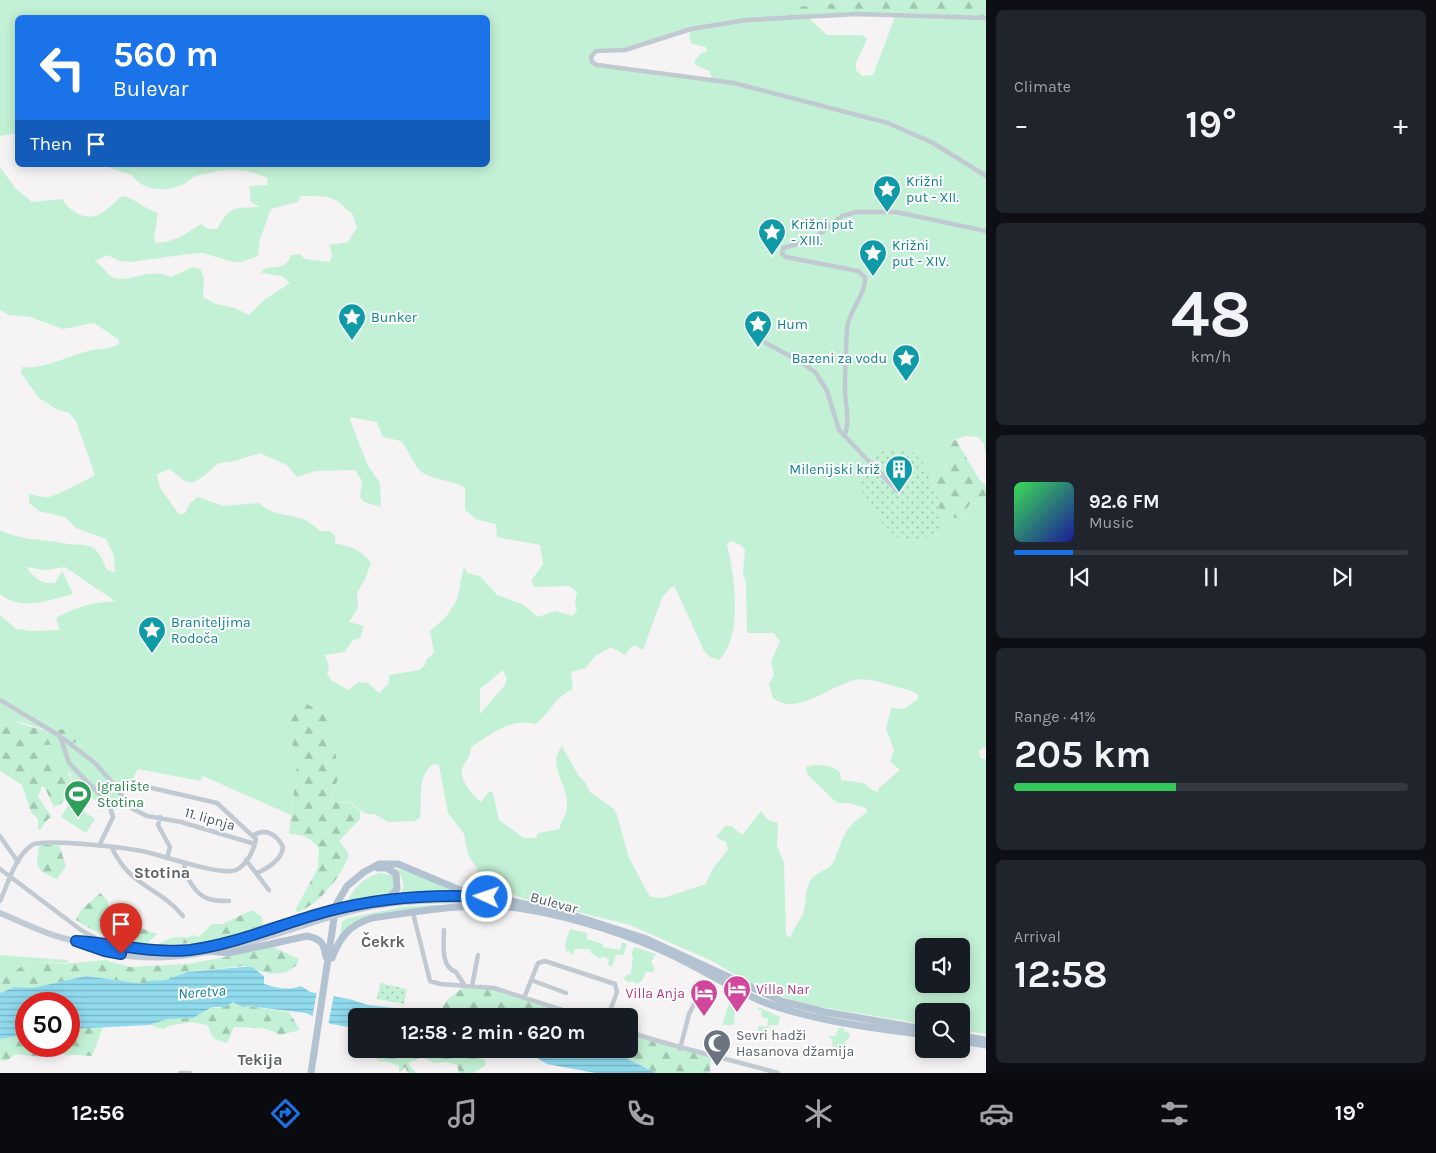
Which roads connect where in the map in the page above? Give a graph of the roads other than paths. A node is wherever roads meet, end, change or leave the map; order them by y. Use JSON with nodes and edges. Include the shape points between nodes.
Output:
{"nodes":[{"id":1,"x":986,"y":18,"type":"edge"},
{"id":2,"x":986,"y":176,"type":"edge"},
{"id":3,"x":986,"y":231,"type":"edge"},
{"id":4,"x":764,"y":342,"type":"dead end"},
{"id":5,"x":844,"y":436,"type":"junction"},
{"id":6,"x":897,"y":490,"type":"dead end"},
{"id":7,"x":0,"y":700,"type":"edge"},
{"id":8,"x":60,"y":736,"type":"junction"},
{"id":9,"x":152,"y":788,"type":"dead end"},
{"id":10,"x":160,"y":817,"type":"junction"},
{"id":11,"x":254,"y":835,"type":"junction"},
{"id":12,"x":0,"y":836,"type":"edge"},
{"id":13,"x":255,"y":844,"type":"junction"},
{"id":14,"x":99,"y":846,"type":"junction"},
{"id":15,"x":112,"y":848,"type":"junction"},
{"id":16,"x":167,"y":858,"type":"junction"},
{"id":17,"x":246,"y":860,"type":"junction"},
{"id":18,"x":18,"y":862,"type":"junction"},
{"id":19,"x":184,"y":863,"type":"junction"},
{"id":20,"x":0,"y":869,"type":"edge"},
{"id":21,"x":370,"y":869,"type":"junction"},
{"id":22,"x":257,"y":874,"type":"junction"},
{"id":23,"x":11,"y":877,"type":"junction"},
{"id":24,"x":269,"y":890,"type":"dead end"},
{"id":25,"x":487,"y":897,"type":"junction"},
{"id":26,"x":389,"y":898,"type":"junction"},
{"id":27,"x":0,"y":901,"type":"edge"},
{"id":28,"x":230,"y":901,"type":"dead end"},
{"id":29,"x":351,"y":909,"type":"junction"},
{"id":30,"x":529,"y":909,"type":"junction"},
{"id":31,"x":0,"y":913,"type":"edge"},
{"id":32,"x":413,"y":913,"type":"junction"},
{"id":33,"x":327,"y":915,"type":"junction"},
{"id":34,"x":183,"y":916,"type":"dead end"},
{"id":35,"x":444,"y":930,"type":"dead end"},
{"id":36,"x":76,"y":941,"type":"junction"},
{"id":37,"x":108,"y":944,"type":"junction"},
{"id":38,"x":209,"y":951,"type":"junction"},
{"id":39,"x":478,"y":955,"type":"dead end"},
{"id":40,"x":328,"y":964,"type":"junction"},
{"id":41,"x":531,"y":980,"type":"junction"},
{"id":42,"x":465,"y":986,"type":"junction"},
{"id":43,"x":472,"y":986,"type":"junction"},
{"id":44,"x":703,"y":987,"type":"dead end"},
{"id":45,"x":566,"y":993,"type":"dead end"},
{"id":46,"x":524,"y":998,"type":"junction"},
{"id":47,"x":556,"y":1008,"type":"edge"},
{"id":48,"x":611,"y":1008,"type":"edge"},
{"id":49,"x":915,"y":1027,"type":"edge"},
{"id":50,"x":915,"y":1034,"type":"edge"},
{"id":51,"x":638,"y":1035,"type":"edge"},
{"id":52,"x":970,"y":1037,"type":"edge"},
{"id":53,"x":986,"y":1040,"type":"edge"},
{"id":54,"x":970,"y":1042,"type":"edge"},
{"id":55,"x":986,"y":1045,"type":"edge"},
{"id":56,"x":680,"y":1049,"type":"junction"},
{"id":57,"x":768,"y":1072,"type":"edge"},
{"id":58,"x":180,"y":1073,"type":"edge"},
{"id":59,"x":190,"y":1073,"type":"edge"},
{"id":60,"x":311,"y":1073,"type":"edge"},
{"id":61,"x":778,"y":1073,"type":"edge"}],
"edges":[{"from":1,"to":2,"type":"street","via":[[856,14],[746,20],[682,32],[624,50],[596,51],[592,57],[592,62],[597,65],[734,83],[888,123],[933,143]]},
{"from":3,"to":5,"type":"street","via":[[896,212],[856,212],[842,216],[812,240],[783,248],[782,254],[786,257],[858,270],[865,277],[848,326],[847,428]]},
{"from":4,"to":5,"type":"street","via":[[816,373],[827,391],[837,425]]},
{"from":5,"to":6,"type":"street"},
{"from":7,"to":8,"type":"street","name":"11. lipnja"},
{"from":8,"to":10,"type":"street","name":"11. lipnja","via":[[95,762],[126,804],[146,816]]},
{"from":8,"to":14,"type":"street","via":[[69,763],[108,804],[113,817]]},
{"from":9,"to":11,"type":"street","name":"11. lipnja","via":[[217,803]]},
{"from":10,"to":13,"type":"street","name":"11. lipnja"},
{"from":10,"to":16,"type":"street","via":[[158,825],[170,847]]},
{"from":11,"to":13,"type":"street"},
{"from":11,"to":22,"type":"street","via":[[271,833],[283,847],[280,857]]},
{"from":12,"to":18,"type":"street"},
{"from":13,"to":17,"type":"street"},
{"from":14,"to":15,"type":"street"},
{"from":14,"to":18,"type":"street","via":[[39,842],[32,845]]},
{"from":15,"to":16,"type":"street","via":[[148,852]]},
{"from":15,"to":34,"type":"street","via":[[125,871],[170,902]]},
{"from":16,"to":19,"type":"street"},
{"from":17,"to":19,"type":"street","via":[[236,870],[230,871]]},
{"from":17,"to":22,"type":"street"},
{"from":18,"to":23,"type":"street"},
{"from":19,"to":28,"type":"street","via":[[192,883],[204,897]]},
{"from":20,"to":23,"type":"street"},
{"from":21,"to":25,"type":"main road","via":[[378,864],[398,864],[444,884]]},
{"from":21,"to":26,"type":"main road","via":[[387,868],[396,874],[397,889]]},
{"from":21,"to":40,"type":"main road","via":[[357,877],[336,904]]},
{"from":22,"to":24,"type":"street"},
{"from":23,"to":27,"type":"street"},
{"from":23,"to":37,"type":"street","via":[[81,930]]},
{"from":25,"to":26,"type":"main road","via":[[434,895]]},
{"from":25,"to":49,"type":"main road","via":[[566,913],[644,938],[781,1001]]},
{"from":26,"to":29,"type":"main road"},
{"from":29,"to":30,"type":"main road","name":"Bulevar","via":[[438,900]]},
{"from":29,"to":33,"type":"main road","name":"Bulevar","bridge":true},
{"from":30,"to":32,"type":"main road","via":[[468,907]]},
{"from":30,"to":50,"type":"main road","name":"Bulevar","via":[[642,943],[742,992],[789,1010]]},
{"from":31,"to":36,"type":"main road"},
{"from":32,"to":40,"type":"main road","via":[[357,923],[340,939]]},
{"from":32,"to":42,"type":"street","via":[[428,979],[440,984]]},
{"from":33,"to":37,"type":"main road","via":[[188,950],[150,950]]},
{"from":33,"to":38,"type":"main road","name":"Bulevar"},
{"from":35,"to":42,"type":"street","via":[[445,963]]},
{"from":36,"to":37,"type":"main road"},
{"from":36,"to":38,"type":"main road","name":"Bulevar","via":[[105,951],[151,957]]},
{"from":38,"to":40,"type":"main road","via":[[229,953],[307,936],[323,943]]},
{"from":39,"to":43,"type":"street"},
{"from":40,"to":60,"type":"main road"},
{"from":41,"to":45,"type":"street"},
{"from":41,"to":46,"type":"street"},
{"from":41,"to":48,"type":"street","via":[[542,960],[613,982],[618,988]]},
{"from":42,"to":43,"type":"street"},
{"from":43,"to":46,"type":"street","via":[[494,988]]},
{"from":44,"to":56,"type":"street","via":[[689,1014]]},
{"from":46,"to":47,"type":"street"},
{"from":51,"to":56,"type":"street"},
{"from":52,"to":53,"type":"main road"},
{"from":54,"to":55,"type":"main road"},
{"from":56,"to":57,"type":"street"},
{"from":57,"to":61,"type":"street"},
{"from":58,"to":59,"type":"street"}]}
